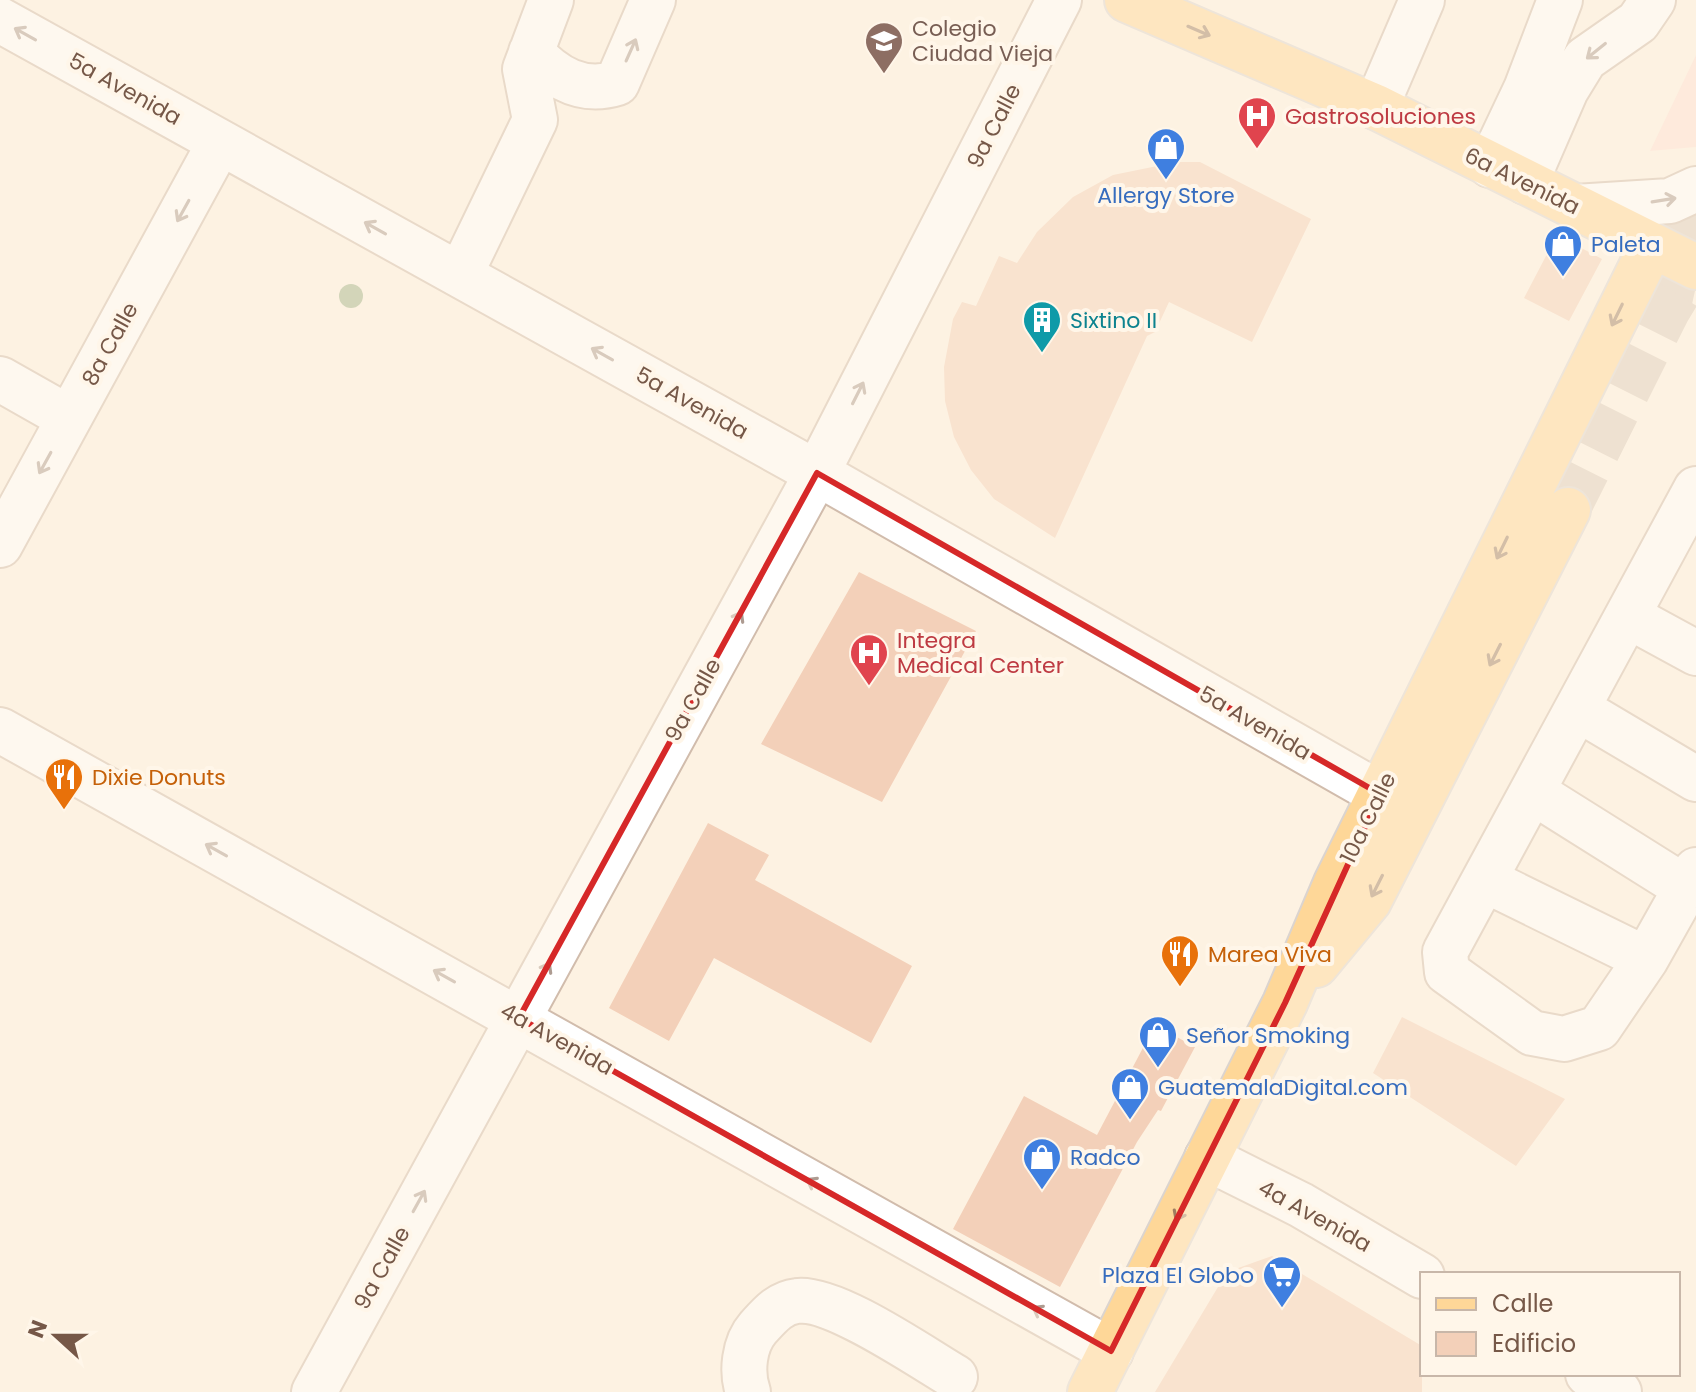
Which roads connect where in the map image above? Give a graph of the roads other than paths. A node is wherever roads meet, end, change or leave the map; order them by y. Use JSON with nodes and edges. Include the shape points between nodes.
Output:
{"nodes":[{"id":1,"x":551,"y":0,"type":"edge"},
{"id":2,"x":653,"y":0,"type":"edge"},
{"id":3,"x":1059,"y":0,"type":"edge"},
{"id":4,"x":1422,"y":0,"type":"edge"},
{"id":5,"x":1560,"y":0,"type":"edge"},
{"id":6,"x":1653,"y":0,"type":"edge"},
{"id":7,"x":1136,"y":2,"type":"edge"},
{"id":8,"x":0,"y":20,"type":"edge"},
{"id":9,"x":531,"y":52,"type":"junction"},
{"id":10,"x":1376,"y":107,"type":"junction"},
{"id":11,"x":220,"y":142,"type":"junction"},
{"id":12,"x":1508,"y":174,"type":"junction"},
{"id":13,"x":1696,"y":189,"type":"edge"},
{"id":14,"x":1575,"y":207,"type":"junction"},
{"id":15,"x":1652,"y":245,"type":"junction"},
{"id":16,"x":1696,"y":267,"type":"edge"},
{"id":17,"x":460,"y":275,"type":"junction"},
{"id":18,"x":0,"y":379,"type":"edge"},
{"id":19,"x":69,"y":418,"type":"junction"},
{"id":20,"x":817,"y":473,"type":"junction"},
{"id":21,"x":1568,"y":510,"type":"tunnel mouth"},
{"id":22,"x":1691,"y":512,"type":"edge"},
{"id":23,"x":0,"y":545,"type":"edge"},
{"id":24,"x":1628,"y":616,"type":"junction"},
{"id":25,"x":1696,"y":653,"type":"edge"},
{"id":26,"x":1578,"y":709,"type":"junction"},
{"id":27,"x":0,"y":730,"type":"edge"},
{"id":28,"x":1696,"y":779,"type":"edge"},
{"id":29,"x":1533,"y":792,"type":"junction"},
{"id":30,"x":1380,"y":794,"type":"junction"},
{"id":31,"x":1691,"y":879,"type":"edge"},
{"id":32,"x":1485,"y":880,"type":"junction"},
{"id":33,"x":1646,"y":959,"type":"junction"},
{"id":34,"x":1285,"y":1003,"type":"junction"},
{"id":35,"x":519,"y":1018,"type":"junction"},
{"id":36,"x":1207,"y":1158,"type":"junction"},
{"id":37,"x":1420,"y":1275,"type":"edge"},
{"id":38,"x":1111,"y":1351,"type":"junction"},
{"id":39,"x":1591,"y":1376,"type":"edge"},
{"id":40,"x":955,"y":1377,"type":"dead end"},
{"id":41,"x":314,"y":1392,"type":"edge"},
{"id":42,"x":748,"y":1392,"type":"edge"},
{"id":43,"x":1090,"y":1392,"type":"edge"},
{"id":44,"x":1619,"y":1392,"type":"edge"}],
"edges":[{"from":1,"to":9,"type":"street"},
{"from":9,"to":2,"type":"street","one_way":true,"via":[[567,80],[595,90],[617,83]]},
{"from":20,"to":3,"type":"street","name":"9a Calle","one_way":true},
{"from":4,"to":10,"type":"street"},
{"from":5,"to":12,"type":"street","via":[[1526,89]]},
{"from":6,"to":12,"type":"street","one_way":true,"via":[[1638,22],[1585,59]]},
{"from":7,"to":10,"type":"main road","name":"6a Avenida","one_way":true},
{"from":11,"to":8,"type":"street","name":"5a Avenida","one_way":true},
{"from":9,"to":17,"type":"street","via":[[525,69],[535,120]]},
{"from":10,"to":12,"type":"main road","name":"6a Avenida"},
{"from":17,"to":11,"type":"street","name":"5a Avenida","one_way":true},
{"from":11,"to":19,"type":"street","name":"8a Calle","one_way":true},
{"from":12,"to":14,"type":"main road","name":"6a Avenida"},
{"from":14,"to":13,"type":"street","one_way":true,"via":[[1670,201]]},
{"from":14,"to":15,"type":"main road","name":"6a Avenida"},
{"from":15,"to":16,"type":"main road","name":"6a Avenida"},
{"from":15,"to":30,"type":"main road","name":"10a Calle","one_way":true},
{"from":20,"to":17,"type":"street","name":"5a Avenida","one_way":true},
{"from":18,"to":19,"type":"street"},
{"from":19,"to":23,"type":"street","name":"8a Calle","one_way":true},
{"from":20,"to":30,"type":"street","name":"5a Avenida"},
{"from":35,"to":20,"type":"street","name":"9a Calle","one_way":true},
{"from":21,"to":34,"type":"main road","one_way":true,"via":[[1369,901]]},
{"from":22,"to":24,"type":"street"},
{"from":24,"to":25,"type":"street"},
{"from":24,"to":26,"type":"street"},
{"from":26,"to":28,"type":"street"},
{"from":26,"to":29,"type":"street"},
{"from":35,"to":27,"type":"street","name":"4a Avenida","one_way":true},
{"from":29,"to":31,"type":"street"},
{"from":29,"to":32,"type":"street"},
{"from":30,"to":34,"type":"main road","name":"10a Calle"},
{"from":31,"to":33,"type":"street"},
{"from":32,"to":33,"type":"street"},
{"from":32,"to":33,"type":"street","via":[[1445,952],[1447,972],[1532,1033],[1564,1039],[1599,1028]]},
{"from":34,"to":36,"type":"main road","name":"10a Calle"},
{"from":38,"to":35,"type":"street","name":"4a Avenida","one_way":true},
{"from":41,"to":35,"type":"street","name":"9a Calle","one_way":true},
{"from":36,"to":37,"type":"street","name":"4a Avenida"},
{"from":36,"to":38,"type":"main road","name":"10a Calle","one_way":true},
{"from":38,"to":43,"type":"main road","name":"10a Calle"},
{"from":39,"to":44,"type":"street"},
{"from":40,"to":42,"type":"street","via":[[825,1303],[797,1301],[777,1308],[754,1333],[746,1352]]}]}
